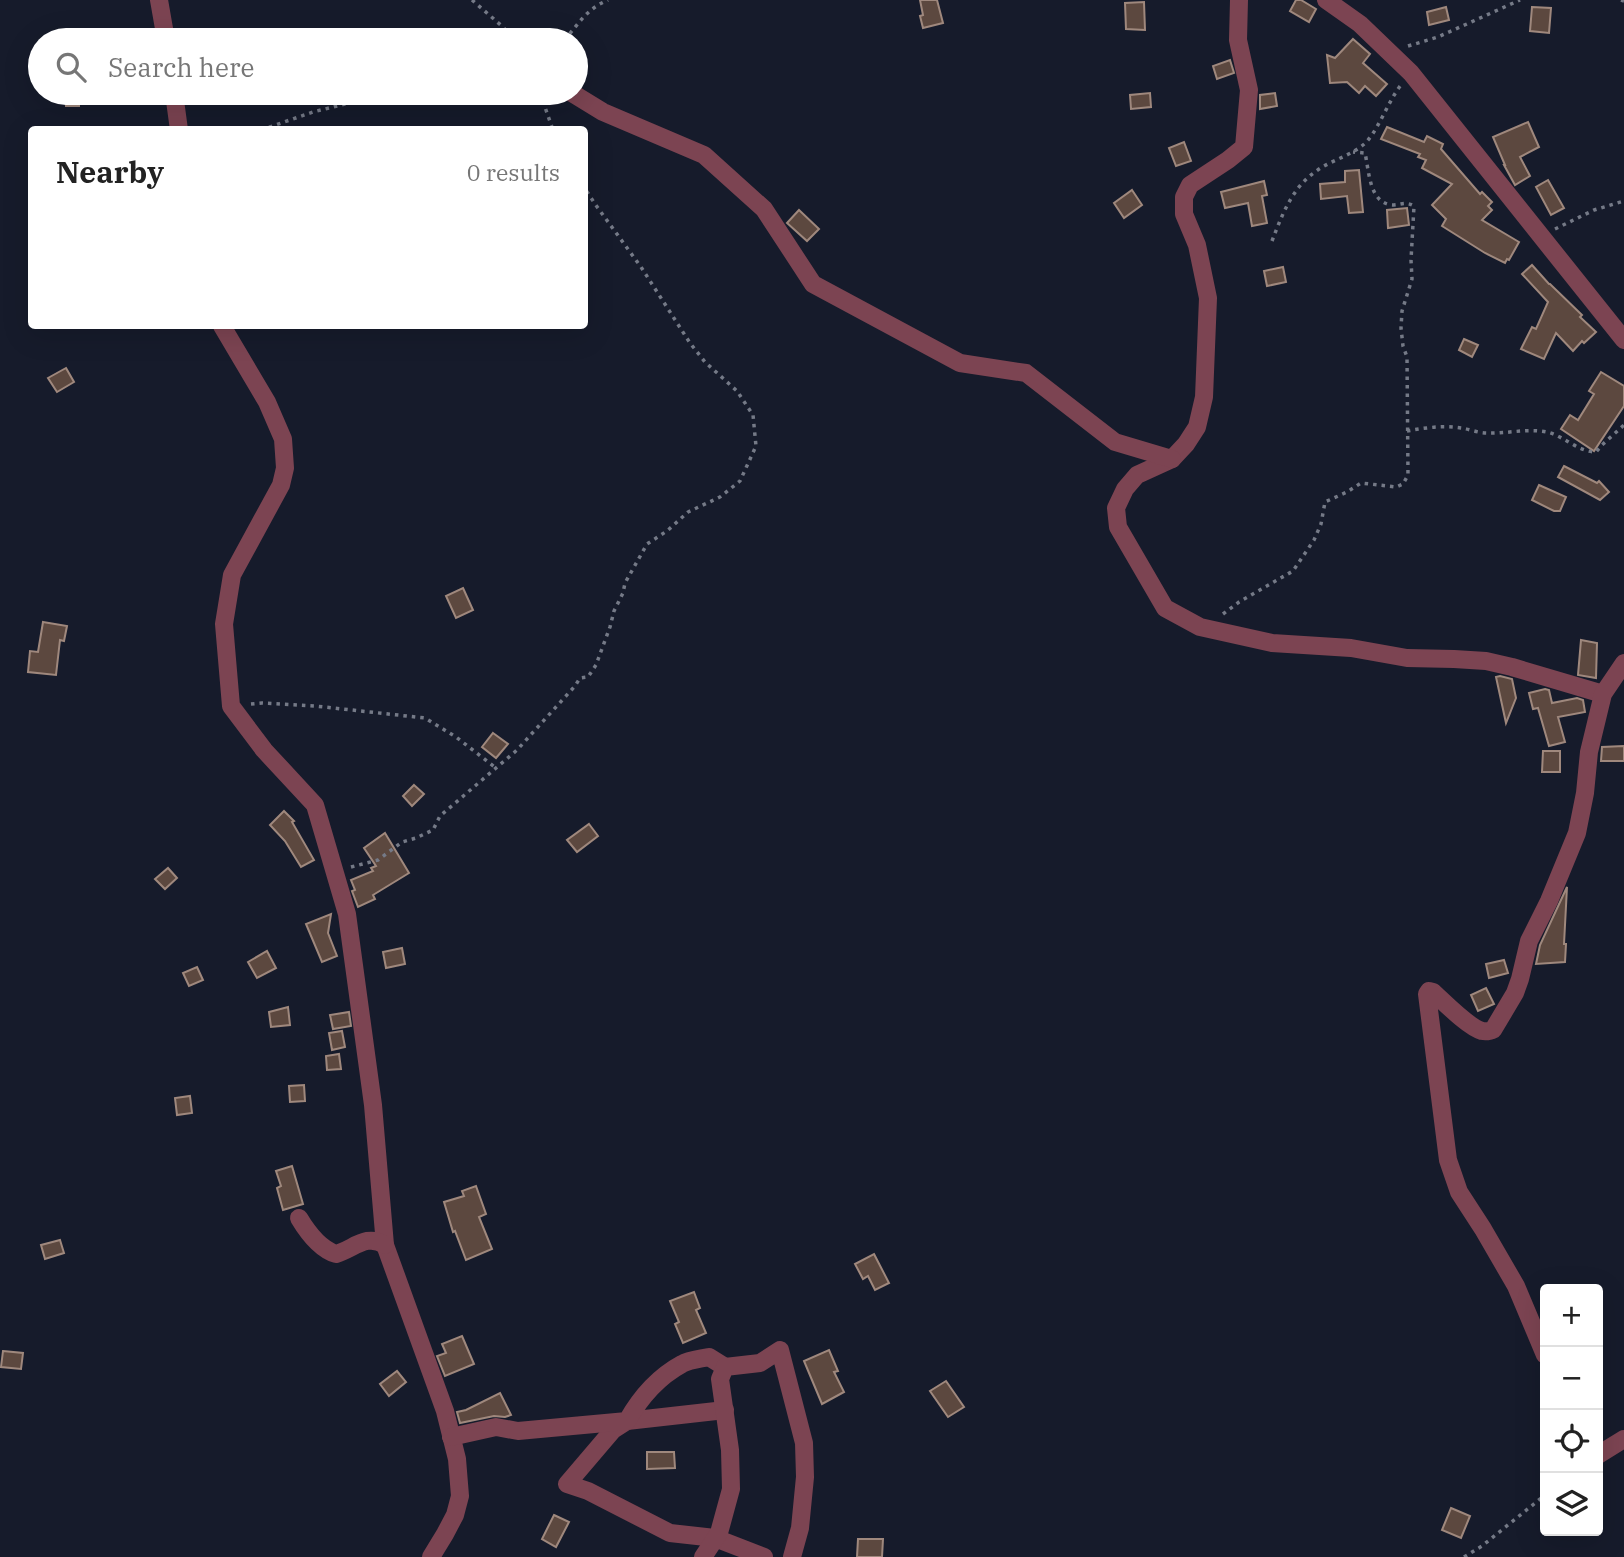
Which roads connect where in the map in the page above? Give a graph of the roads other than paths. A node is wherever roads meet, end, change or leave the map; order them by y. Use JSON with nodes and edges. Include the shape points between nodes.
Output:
{"nodes":[{"id":1,"x":159,"y":0,"type":"edge"},
{"id":2,"x":1239,"y":0,"type":"edge"},
{"id":3,"x":1326,"y":0,"type":"edge"},
{"id":4,"x":1347,"y":0,"type":"edge"},
{"id":5,"x":1360,"y":24,"type":"junction"},
{"id":6,"x":164,"y":28,"type":"edge"},
{"id":7,"x":588,"y":103,"type":"edge"},
{"id":8,"x":176,"y":105,"type":"edge"},
{"id":9,"x":178,"y":126,"type":"edge"},
{"id":10,"x":224,"y":329,"type":"edge"},
{"id":11,"x":1624,"y":340,"type":"edge"},
{"id":12,"x":1172,"y":459,"type":"junction"},
{"id":13,"x":1624,"y":663,"type":"edge"},
{"id":14,"x":1603,"y":694,"type":"junction"},
{"id":15,"x":299,"y":1218,"type":"dead end"},
{"id":16,"x":385,"y":1245,"type":"junction"},
{"id":17,"x":1542,"y":1347,"type":"edge"},
{"id":18,"x":725,"y":1367,"type":"junction"},
{"id":19,"x":724,"y":1410,"type":"junction"},
{"id":20,"x":627,"y":1421,"type":"junction"},
{"id":21,"x":451,"y":1437,"type":"junction"},
{"id":22,"x":1624,"y":1439,"type":"edge"},
{"id":23,"x":1603,"y":1452,"type":"edge"},
{"id":24,"x":715,"y":1538,"type":"junction"},
{"id":25,"x":431,"y":1557,"type":"edge"},
{"id":26,"x":703,"y":1557,"type":"edge"},
{"id":27,"x":764,"y":1557,"type":"edge"},
{"id":28,"x":792,"y":1557,"type":"edge"}],
"edges":[{"from":1,"to":6,"type":"street"},
{"from":2,"to":12,"type":"street","via":[[1238,40],[1249,90],[1244,147],[1190,185],[1184,197],[1184,214],[1197,245],[1208,298],[1208,326],[1204,397],[1197,427]]},
{"from":3,"to":5,"type":"street"},
{"from":4,"to":5,"type":"street"},
{"from":5,"to":11,"type":"street","via":[[1411,73]]},
{"from":7,"to":12,"type":"street","via":[[704,155],[764,209],[813,284],[960,363],[1026,373],[1115,442]]},
{"from":8,"to":9,"type":"street"},
{"from":10,"to":16,"type":"street","via":[[267,402],[282,439],[285,468],[281,485],[232,575],[224,624],[231,706],[315,805],[334,870],[346,914],[373,1105]]},
{"from":12,"to":14,"type":"street","via":[[1137,475],[1116,508],[1118,527],[1165,608],[1200,627],[1272,643],[1351,648],[1406,658],[1486,661]]},
{"from":13,"to":14,"type":"street"},
{"from":14,"to":17,"type":"street","via":[[1577,834],[1529,941],[1515,993],[1493,1030],[1486,1032],[1433,992],[1426,994],[1448,1160],[1455,1182],[1516,1286]]},
{"from":15,"to":16,"type":"street","via":[[319,1244],[336,1254],[370,1240]]},
{"from":16,"to":21,"type":"street"},
{"from":18,"to":19,"type":"street","via":[[720,1379]]},
{"from":18,"to":20,"type":"street","via":[[709,1357],[683,1363],[653,1386]]},
{"from":18,"to":28,"type":"street","via":[[760,1363],[780,1350],[804,1443],[800,1528]]},
{"from":19,"to":20,"type":"street"},
{"from":19,"to":24,"type":"street","via":[[731,1489]]},
{"from":20,"to":21,"type":"street","via":[[518,1431],[496,1427]]},
{"from":20,"to":24,"type":"street","via":[[613,1430],[567,1484],[670,1533]]},
{"from":21,"to":25,"type":"street","via":[[460,1496],[455,1515]]},
{"from":22,"to":23,"type":"street"},
{"from":24,"to":26,"type":"street"},
{"from":24,"to":27,"type":"street"}]}
